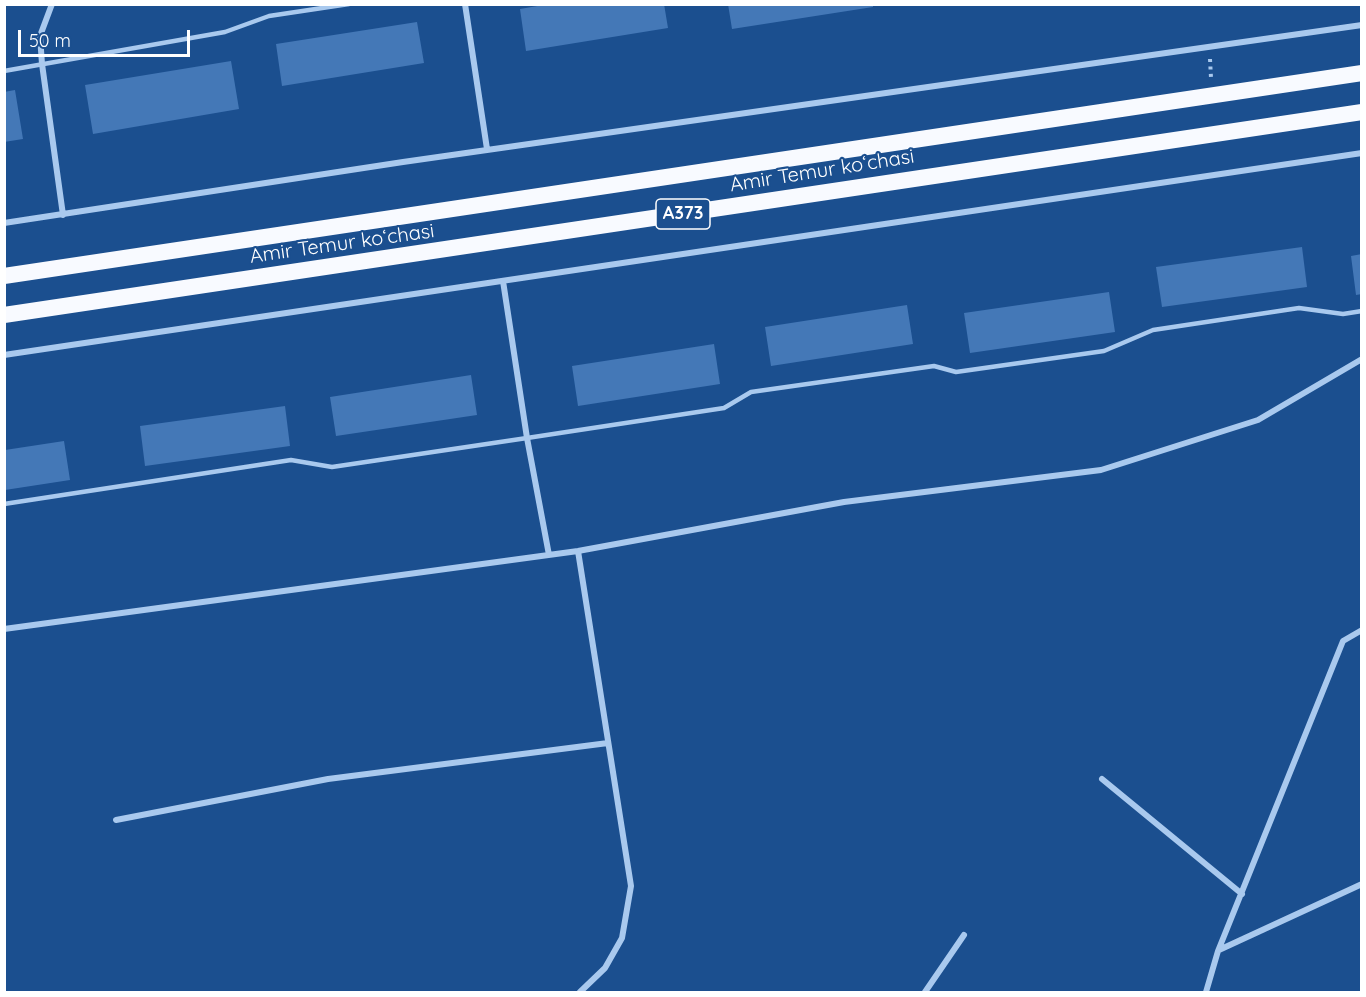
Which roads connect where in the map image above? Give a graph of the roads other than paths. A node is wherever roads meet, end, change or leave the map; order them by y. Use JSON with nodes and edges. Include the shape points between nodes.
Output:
{"nodes":[{"id":1,"x":51,"y":4,"type":"edge"},
{"id":2,"x":349,"y":4,"type":"edge"},
{"id":3,"x":465,"y":4,"type":"edge"},
{"id":4,"x":1362,"y":25,"type":"edge"},
{"id":5,"x":42,"y":64,"type":"junction"},
{"id":6,"x":4,"y":70,"type":"edge"},
{"id":7,"x":1362,"y":74,"type":"edge"},
{"id":8,"x":1362,"y":112,"type":"edge"},
{"id":9,"x":487,"y":149,"type":"junction"},
{"id":10,"x":1362,"y":153,"type":"edge"},
{"id":11,"x":63,"y":215,"type":"junction"},
{"id":12,"x":4,"y":223,"type":"edge"},
{"id":13,"x":4,"y":276,"type":"edge"},
{"id":14,"x":503,"y":281,"type":"junction"},
{"id":15,"x":1362,"y":311,"type":"edge"},
{"id":16,"x":4,"y":315,"type":"edge"},
{"id":17,"x":4,"y":355,"type":"edge"},
{"id":18,"x":1362,"y":359,"type":"edge"},
{"id":19,"x":527,"y":438,"type":"junction"},
{"id":20,"x":4,"y":504,"type":"edge"},
{"id":21,"x":578,"y":551,"type":"junction"},
{"id":22,"x":549,"y":555,"type":"junction"},
{"id":23,"x":4,"y":629,"type":"edge"},
{"id":24,"x":1362,"y":630,"type":"edge"},
{"id":25,"x":608,"y":742,"type":"junction"},
{"id":26,"x":1102,"y":779,"type":"dead end"},
{"id":27,"x":116,"y":819,"type":"dead end"},
{"id":28,"x":1362,"y":884,"type":"edge"},
{"id":29,"x":1242,"y":894,"type":"junction"},
{"id":30,"x":964,"y":934,"type":"dead end"},
{"id":31,"x":1218,"y":951,"type":"junction"},
{"id":32,"x":580,"y":993,"type":"edge"},
{"id":33,"x":925,"y":993,"type":"edge"},
{"id":34,"x":1206,"y":993,"type":"edge"}],
"edges":[{"from":1,"to":5,"type":"street","via":[[40,36]]},
{"from":2,"to":5,"type":"lane","via":[[269,16],[225,32]]},
{"from":3,"to":9,"type":"street"},
{"from":4,"to":9,"type":"street"},
{"from":5,"to":6,"type":"lane"},
{"from":5,"to":11,"type":"street"},
{"from":7,"to":13,"type":"highway","name":"Amir Temur koʻchasi","number":"A373"},
{"from":8,"to":16,"type":"highway","name":"Amir Temur koʻchasi","number":"A373"},
{"from":9,"to":11,"type":"street"},
{"from":10,"to":14,"type":"street"},
{"from":11,"to":12,"type":"street"},
{"from":14,"to":17,"type":"street"},
{"from":14,"to":19,"type":"street"},
{"from":15,"to":19,"type":"lane","via":[[1343,314],[1288,309],[1153,330],[1104,351],[956,372],[934,366],[751,392],[724,408]]},
{"from":18,"to":21,"type":"street","via":[[1258,420],[1101,470],[844,502]]},
{"from":19,"to":20,"type":"lane","via":[[332,467],[291,460]]},
{"from":19,"to":22,"type":"street"},
{"from":21,"to":22,"type":"street"},
{"from":21,"to":25,"type":"street"},
{"from":22,"to":23,"type":"street"},
{"from":24,"to":29,"type":"street","via":[[1343,641]]},
{"from":25,"to":27,"type":"street","via":[[328,779]]},
{"from":25,"to":32,"type":"street","via":[[631,886],[622,938],[605,968]]},
{"from":26,"to":29,"type":"street"},
{"from":28,"to":31,"type":"street"},
{"from":29,"to":31,"type":"street"},
{"from":30,"to":33,"type":"street"},
{"from":31,"to":34,"type":"street"}]}
